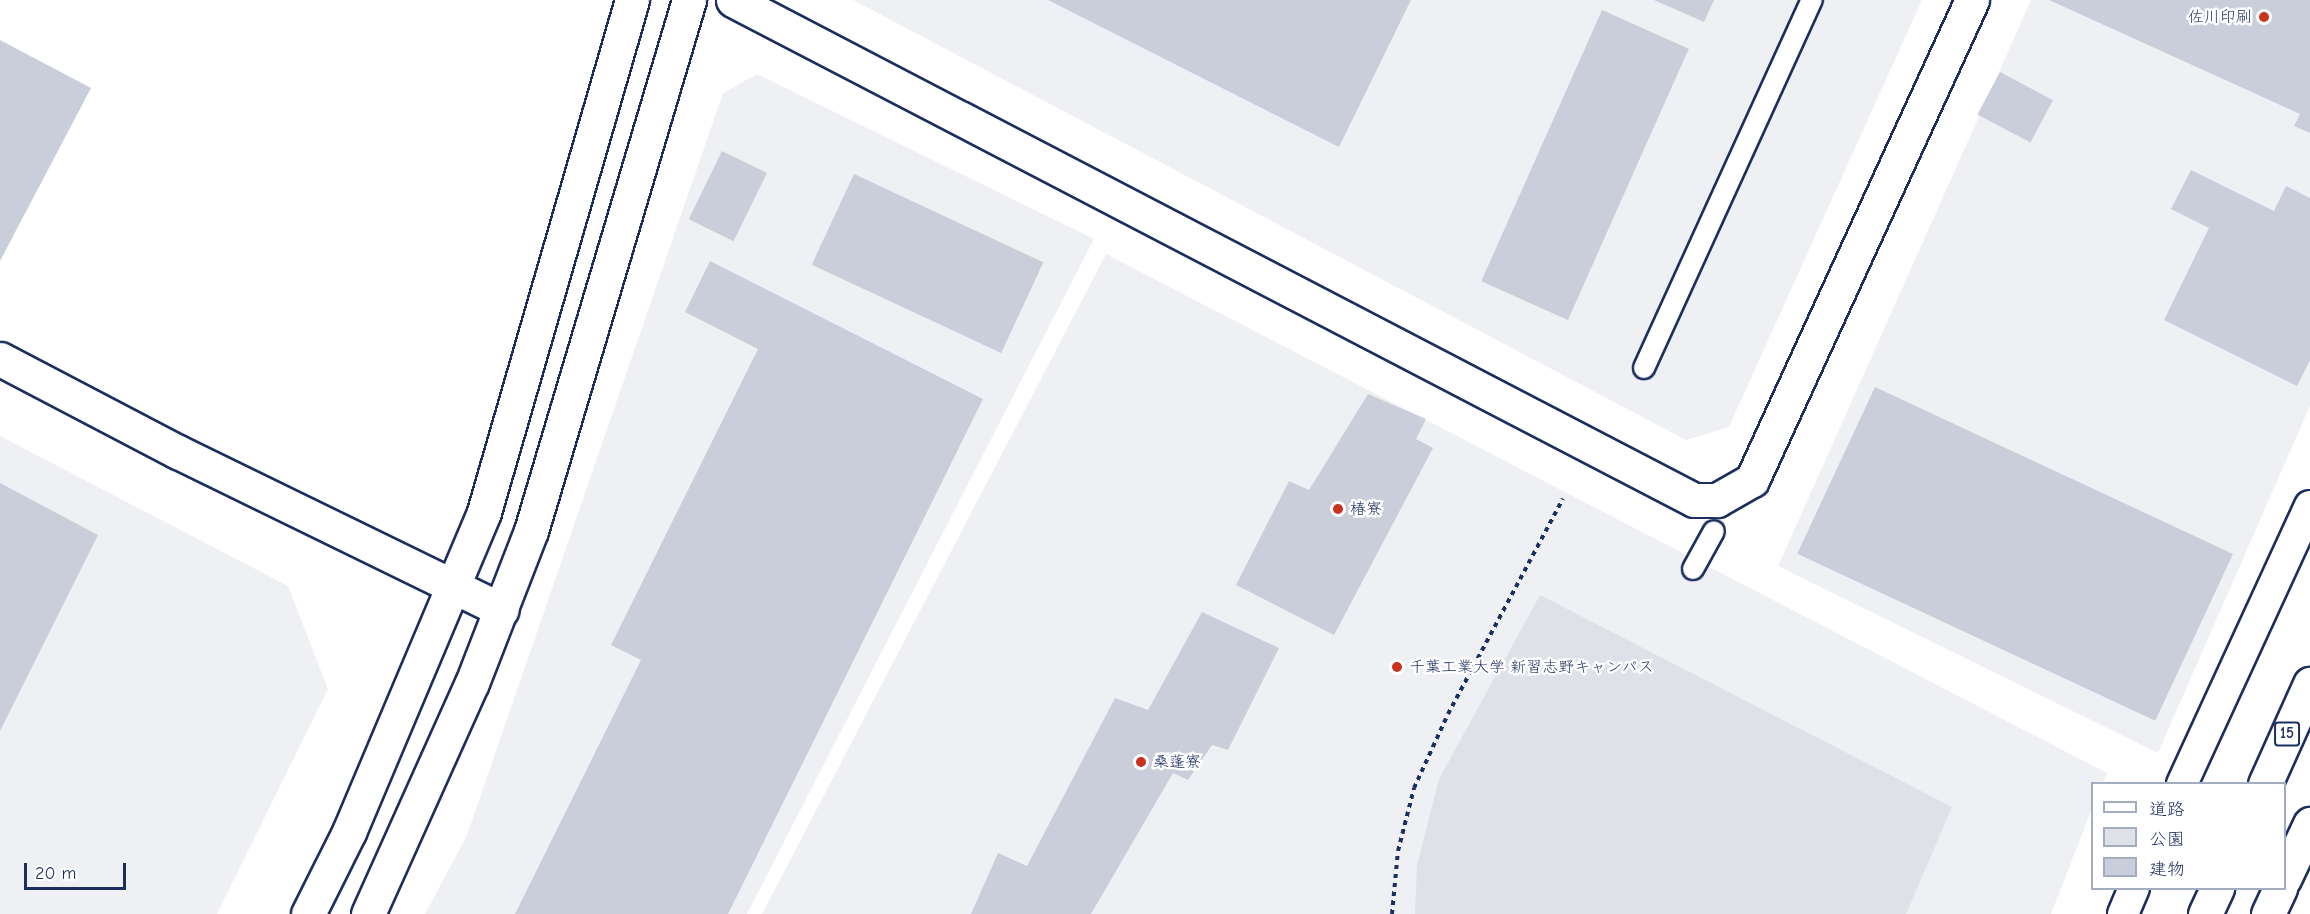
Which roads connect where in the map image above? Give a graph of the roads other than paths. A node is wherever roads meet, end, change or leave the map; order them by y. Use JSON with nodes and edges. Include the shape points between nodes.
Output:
{"nodes":[{"id":1,"x":632,"y":0,"type":"edge"},
{"id":2,"x":689,"y":0,"type":"edge"},
{"id":3,"x":733,"y":0,"type":"edge"},
{"id":4,"x":1812,"y":0,"type":"edge"},
{"id":5,"x":1972,"y":0,"type":"edge"},
{"id":6,"x":0,"y":359,"type":"edge"},
{"id":7,"x":1644,"y":368,"type":"dead end"},
{"id":8,"x":2310,"y":506,"type":"edge"},
{"id":9,"x":1714,"y":531,"type":"dead end"},
{"id":10,"x":1694,"y":569,"type":"dead end"},
{"id":11,"x":454,"y":586,"type":"junction"},
{"id":12,"x":502,"y":610,"type":"junction"},
{"id":13,"x":2310,"y":684,"type":"edge"},
{"id":14,"x":2182,"y":782,"type":"edge"},
{"id":15,"x":2265,"y":782,"type":"edge"},
{"id":16,"x":2310,"y":824,"type":"edge"},
{"id":17,"x":2286,"y":875,"type":"edge"},
{"id":18,"x":2133,"y":890,"type":"edge"},
{"id":19,"x":2216,"y":890,"type":"edge"},
{"id":20,"x":2279,"y":890,"type":"edge"},
{"id":21,"x":308,"y":914,"type":"edge"},
{"id":22,"x":368,"y":914,"type":"edge"},
{"id":23,"x":2122,"y":914,"type":"edge"},
{"id":24,"x":2205,"y":914,"type":"edge"},
{"id":25,"x":2268,"y":914,"type":"edge"}],
"edges":[{"from":1,"to":11,"type":"street","via":[[484,512]]},
{"from":2,"to":12,"type":"street","via":[[535,520]]},
{"from":3,"to":5,"type":"street","via":[[1694,500],[1717,500],[1752,480]]},
{"from":4,"to":7,"type":"lane"},
{"from":6,"to":11,"type":"street","via":[[178,452]]},
{"from":8,"to":14,"type":"street"},
{"from":9,"to":10,"type":"lane"},
{"from":11,"to":12,"type":"street"},
{"from":11,"to":21,"type":"street","via":[[349,832]]},
{"from":12,"to":22,"type":"street"},
{"from":13,"to":15,"type":"street","number":"15"},
{"from":16,"to":17,"type":"street"},
{"from":18,"to":23,"type":"street"},
{"from":19,"to":24,"type":"street"},
{"from":20,"to":25,"type":"street"}]}
